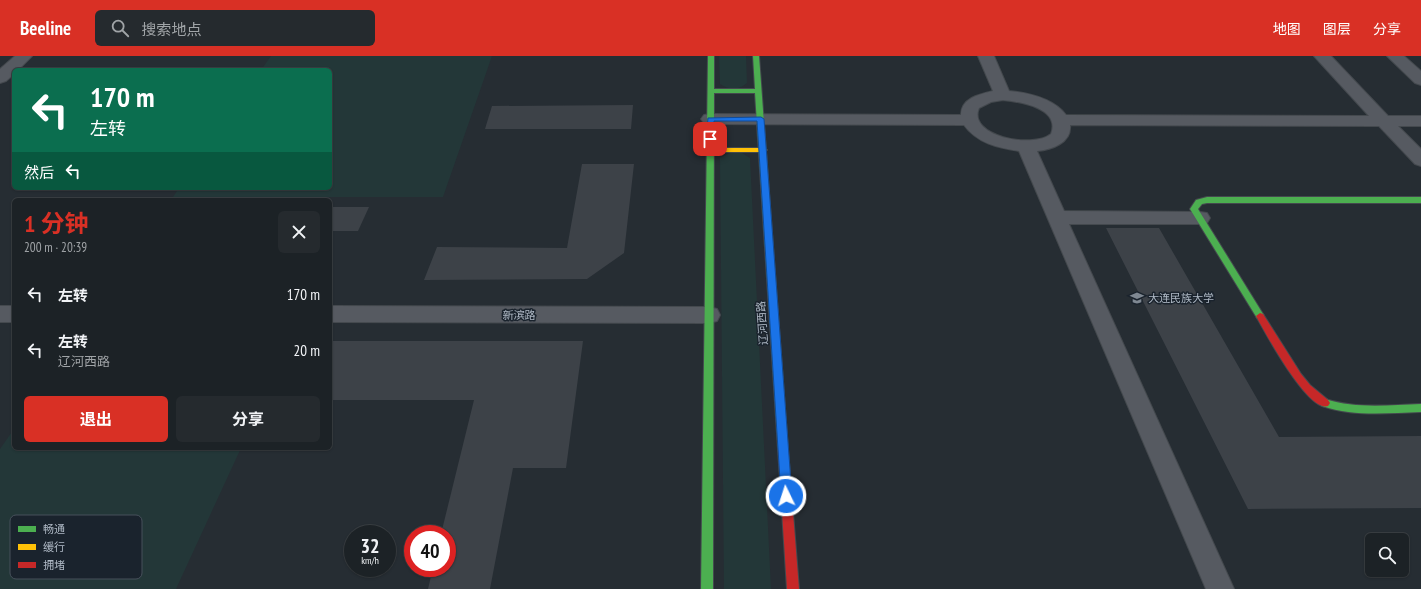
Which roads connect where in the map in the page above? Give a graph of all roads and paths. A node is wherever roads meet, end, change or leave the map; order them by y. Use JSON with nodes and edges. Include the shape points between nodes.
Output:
{"nodes":[{"id":1,"x":24,"y":56,"type":"edge"},
{"id":2,"x":710,"y":56,"type":"edge"},
{"id":3,"x":756,"y":56,"type":"edge"},
{"id":4,"x":986,"y":56,"type":"edge"},
{"id":5,"x":1322,"y":56,"type":"edge"},
{"id":6,"x":1395,"y":56,"type":"edge"},
{"id":7,"x":0,"y":78,"type":"edge"},
{"id":8,"x":1421,"y":80,"type":"edge"},
{"id":9,"x":710,"y":91,"type":"junction"},
{"id":10,"x":759,"y":91,"type":"junction"},
{"id":11,"x":1003,"y":94,"type":"junction"},
{"id":12,"x":710,"y":119,"type":"junction"},
{"id":13,"x":761,"y":119,"type":"junction"},
{"id":14,"x":970,"y":120,"type":"junction"},
{"id":15,"x":1060,"y":120,"type":"junction"},
{"id":16,"x":1383,"y":121,"type":"junction"},
{"id":17,"x":1421,"y":121,"type":"edge"},
{"id":18,"x":1026,"y":147,"type":"junction"},
{"id":19,"x":710,"y":150,"type":"junction"},
{"id":20,"x":763,"y":150,"type":"junction"},
{"id":21,"x":1421,"y":160,"type":"edge"},
{"id":22,"x":1421,"y":200,"type":"edge"},
{"id":23,"x":1057,"y":217,"type":"junction"},
{"id":24,"x":1200,"y":218,"type":"junction"},
{"id":25,"x":0,"y":314,"type":"edge"},
{"id":26,"x":12,"y":314,"type":"edge"},
{"id":27,"x":332,"y":314,"type":"edge"},
{"id":28,"x":709,"y":315,"type":"junction"},
{"id":29,"x":1421,"y":408,"type":"edge"},
{"id":30,"x":707,"y":589,"type":"edge"},
{"id":31,"x":793,"y":589,"type":"edge"},
{"id":32,"x":1220,"y":589,"type":"edge"}],
"edges":[{"from":1,"to":7,"type":"street"},
{"from":2,"to":9,"type":"street"},
{"from":3,"to":10,"type":"street","name":"辽河西路"},
{"from":4,"to":11,"type":"street"},
{"from":5,"to":16,"type":"street"},
{"from":6,"to":8,"type":"street"},
{"from":9,"to":10,"type":"street"},
{"from":9,"to":12,"type":"street"},
{"from":10,"to":13,"type":"street","name":"辽河西路"},
{"from":11,"to":14,"type":"street","via":[[978,100],[971,107]]},
{"from":11,"to":15,"type":"street","via":[[1031,99],[1054,112]]},
{"from":12,"to":13,"type":"street"},
{"from":12,"to":19,"type":"street"},
{"from":13,"to":14,"type":"street"},
{"from":13,"to":20,"type":"street","name":"辽河西路"},
{"from":14,"to":18,"type":"street","via":[[981,133],[994,140]]},
{"from":15,"to":16,"type":"street"},
{"from":15,"to":18,"type":"street","via":[[1062,128],[1059,136],[1052,142]]},
{"from":16,"to":17,"type":"street"},
{"from":16,"to":21,"type":"street"},
{"from":18,"to":23,"type":"street"},
{"from":19,"to":20,"type":"street"},
{"from":19,"to":28,"type":"street"},
{"from":20,"to":31,"type":"street","name":"辽河西路"},
{"from":22,"to":24,"type":"street","via":[[1207,200],[1195,204],[1194,209]]},
{"from":23,"to":24,"type":"street"},
{"from":23,"to":32,"type":"street"},
{"from":24,"to":29,"type":"street","via":[[1312,396],[1328,404],[1344,407]]},
{"from":25,"to":26,"type":"street"},
{"from":27,"to":28,"type":"street","name":"新滨路"},
{"from":28,"to":30,"type":"street"}]}
